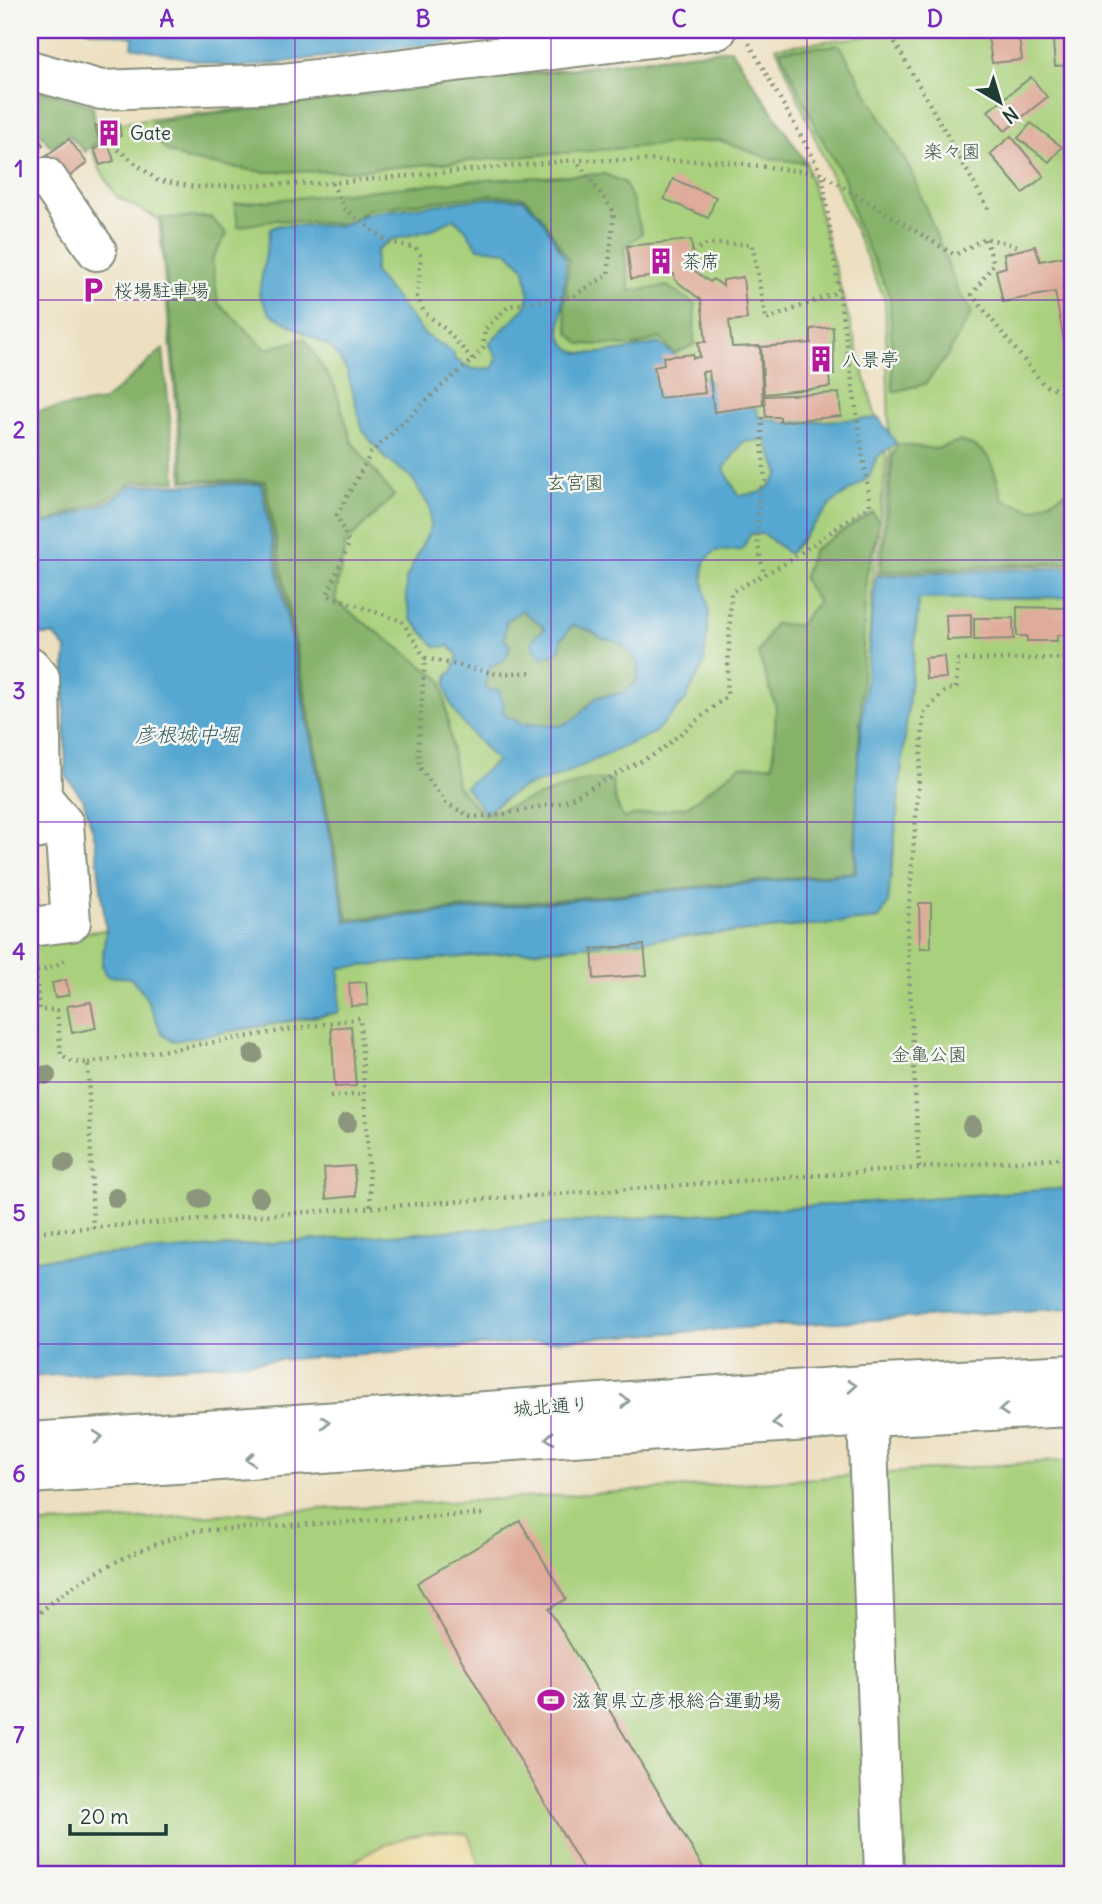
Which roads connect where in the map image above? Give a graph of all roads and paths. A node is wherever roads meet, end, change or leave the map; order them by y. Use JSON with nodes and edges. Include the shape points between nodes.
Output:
{"nodes":[{"id":1,"x":888,"y":30,"type":"edge"},
{"id":2,"x":732,"y":36,"type":"edge"},
{"id":3,"x":30,"y":70,"type":"edge"},
{"id":4,"x":101,"y":90,"type":"junction"},
{"id":5,"x":576,"y":160,"type":"junction"},
{"id":6,"x":822,"y":174,"type":"junction"},
{"id":7,"x":30,"y":180,"type":"edge"},
{"id":8,"x":332,"y":183,"type":"junction"},
{"id":9,"x":989,"y":210,"type":"dead end"},
{"id":10,"x":985,"y":238,"type":"junction"},
{"id":11,"x":1018,"y":246,"type":"dead end"},
{"id":12,"x":97,"y":251,"type":"dead end"},
{"id":13,"x":692,"y":251,"type":"dead end"},
{"id":14,"x":840,"y":291,"type":"junction"},
{"id":15,"x":473,"y":360,"type":"junction"},
{"id":16,"x":1072,"y":394,"type":"edge"},
{"id":17,"x":762,"y":417,"type":"dead end"},
{"id":18,"x":764,"y":575,"type":"junction"},
{"id":19,"x":1072,"y":653,"type":"edge"},
{"id":20,"x":425,"y":659,"type":"junction"},
{"id":21,"x":30,"y":666,"type":"edge"},
{"id":22,"x":534,"y":672,"type":"dead end"},
{"id":23,"x":43,"y":822,"type":"edge"},
{"id":24,"x":30,"y":927,"type":"edge"},
{"id":25,"x":36,"y":972,"type":"dead end"},
{"id":26,"x":88,"y":1063,"type":"junction"},
{"id":27,"x":364,"y":1094,"type":"junction"},
{"id":28,"x":330,"y":1097,"type":"dead end"},
{"id":29,"x":1072,"y":1157,"type":"edge"},
{"id":30,"x":919,"y":1167,"type":"junction"},
{"id":31,"x":371,"y":1207,"type":"junction"},
{"id":32,"x":93,"y":1228,"type":"junction"},
{"id":33,"x":30,"y":1232,"type":"edge"},
{"id":34,"x":1072,"y":1374,"type":"edge"},
{"id":35,"x":1072,"y":1407,"type":"edge"},
{"id":36,"x":867,"y":1417,"type":"junction"},
{"id":37,"x":30,"y":1441,"type":"edge"},
{"id":38,"x":30,"y":1474,"type":"edge"},
{"id":39,"x":483,"y":1514,"type":"dead end"},
{"id":40,"x":30,"y":1622,"type":"edge"},
{"id":41,"x":884,"y":1874,"type":"edge"}],
"edges":[{"from":1,"to":9,"type":"path"},
{"from":2,"to":4,"type":"main road","via":[[282,83]]},
{"from":2,"to":6,"type":"path"},
{"from":3,"to":4,"type":"main road"},
{"from":4,"to":8,"type":"path","via":[[116,148],[157,180],[194,187]]},
{"from":5,"to":6,"type":"path","via":[[720,161]]},
{"from":5,"to":8,"type":"path"},
{"from":5,"to":15,"type":"path","via":[[614,212],[608,275],[575,295],[509,306],[485,329],[483,348]]},
{"from":6,"to":10,"type":"path","via":[[955,255]]},
{"from":6,"to":14,"type":"path"},
{"from":7,"to":12,"type":"main road","via":[[46,177]]},
{"from":8,"to":15,"type":"path","via":[[344,208],[388,242],[416,247],[421,256],[417,297],[424,312]]},
{"from":10,"to":11,"type":"path"},
{"from":10,"to":16,"type":"path","via":[[994,262],[972,295],[1044,385]]},
{"from":13,"to":14,"type":"path","via":[[709,244],[752,244],[766,320]]},
{"from":14,"to":18,"type":"path","via":[[870,505]]},
{"from":15,"to":20,"type":"path","via":[[371,453],[337,515],[349,544],[327,594],[402,621]]},
{"from":17,"to":18,"type":"path","via":[[765,481],[759,491],[757,540]]},
{"from":18,"to":20,"type":"path","via":[[731,592],[727,696],[658,752],[564,802],[471,817],[446,803],[420,768]]},
{"from":19,"to":30,"type":"path","via":[[1067,658],[958,660],[956,688],[946,690],[924,713],[907,931]]},
{"from":20,"to":22,"type":"path","via":[[497,674]]},
{"from":21,"to":23,"type":"main road","via":[[40,678]]},
{"from":23,"to":24,"type":"main road","via":[[64,824],[71,922]]},
{"from":25,"to":26,"type":"path","via":[[39,1010],[57,1010],[61,1055],[72,1062]]},
{"from":26,"to":27,"type":"path","via":[[360,1018]]},
{"from":26,"to":32,"type":"path"},
{"from":27,"to":28,"type":"path"},
{"from":27,"to":31,"type":"path"},
{"from":29,"to":30,"type":"path"},
{"from":30,"to":31,"type":"path"},
{"from":31,"to":32,"type":"path"},
{"from":32,"to":33,"type":"path"},
{"from":37,"to":34,"type":"main road","name":"城北通り","one_way":true},
{"from":35,"to":36,"type":"main road","name":"城北通り","one_way":true},
{"from":36,"to":38,"type":"main road","name":"城北通り","one_way":true},
{"from":36,"to":41,"type":"main road"},
{"from":39,"to":40,"type":"path","via":[[194,1531],[125,1556],[77,1584]]}]}
